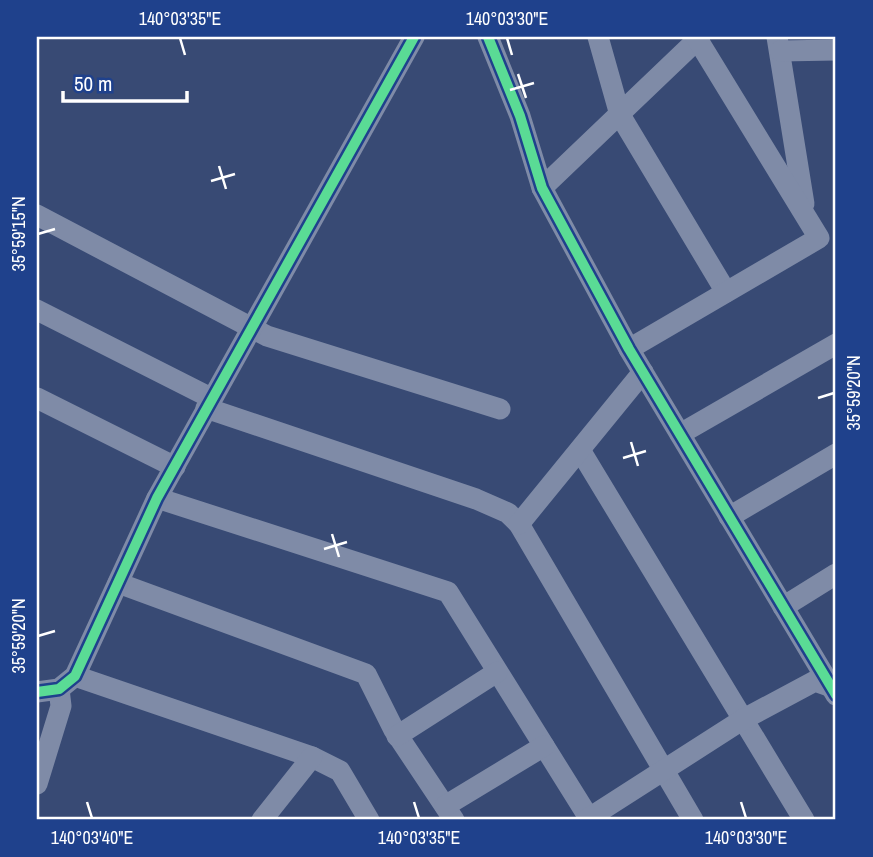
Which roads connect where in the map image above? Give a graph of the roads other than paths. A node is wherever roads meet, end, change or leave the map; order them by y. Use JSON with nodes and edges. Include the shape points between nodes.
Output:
{"nodes":[{"id":1,"x":414,"y":37,"type":"edge"},
{"id":2,"x":488,"y":37,"type":"edge"},
{"id":3,"x":598,"y":37,"type":"edge"},
{"id":4,"x":698,"y":38,"type":"edge"},
{"id":5,"x":778,"y":44,"type":"edge"},
{"id":6,"x":836,"y":50,"type":"edge"},
{"id":7,"x":620,"y":116,"type":"junction"},
{"id":8,"x":542,"y":188,"type":"junction"},
{"id":9,"x":37,"y":215,"type":"edge"},
{"id":10,"x":807,"y":219,"type":"junction"},
{"id":11,"x":726,"y":292,"type":"junction"},
{"id":12,"x":37,"y":310,"type":"edge"},
{"id":13,"x":251,"y":328,"type":"junction"},
{"id":14,"x":836,"y":344,"type":"edge"},
{"id":15,"x":629,"y":348,"type":"junction"},
{"id":16,"x":643,"y":372,"type":"junction"},
{"id":17,"x":37,"y":398,"type":"edge"},
{"id":18,"x":209,"y":403,"type":"junction"},
{"id":19,"x":500,"y":409,"type":"dead end"},
{"id":20,"x":680,"y":434,"type":"junction"},
{"id":21,"x":580,"y":450,"type":"junction"},
{"id":22,"x":836,"y":454,"type":"edge"},
{"id":23,"x":175,"y":467,"type":"junction"},
{"id":24,"x":157,"y":498,"type":"junction"},
{"id":25,"x":729,"y":517,"type":"junction"},
{"id":26,"x":519,"y":524,"type":"junction"},
{"id":27,"x":836,"y":574,"type":"edge"},
{"id":28,"x":118,"y":583,"type":"junction"},
{"id":29,"x":783,"y":607,"type":"junction"},
{"id":30,"x":497,"y":672,"type":"junction"},
{"id":31,"x":67,"y":682,"type":"junction"},
{"id":32,"x":835,"y":689,"type":"edge"},
{"id":33,"x":37,"y":692,"type":"edge"},
{"id":34,"x":742,"y":720,"type":"junction"},
{"id":35,"x":397,"y":736,"type":"junction"},
{"id":36,"x":544,"y":746,"type":"junction"},
{"id":37,"x":312,"y":757,"type":"junction"},
{"id":38,"x":663,"y":773,"type":"junction"},
{"id":39,"x":37,"y":784,"type":"edge"},
{"id":40,"x":449,"y":813,"type":"edge"},
{"id":41,"x":272,"y":816,"type":"edge"},
{"id":42,"x":600,"y":817,"type":"edge"},
{"id":43,"x":369,"y":820,"type":"edge"},
{"id":44,"x":693,"y":820,"type":"edge"},
{"id":45,"x":804,"y":820,"type":"edge"}],
"edges":[{"from":1,"to":13,"type":"street"},
{"from":2,"to":8,"type":"street","via":[[520,116]]},
{"from":3,"to":7,"type":"street"},
{"from":4,"to":7,"type":"street"},
{"from":4,"to":10,"type":"street"},
{"from":5,"to":6,"type":"street"},
{"from":5,"to":10,"type":"street"},
{"from":7,"to":8,"type":"street"},
{"from":7,"to":11,"type":"street"},
{"from":8,"to":15,"type":"street"},
{"from":9,"to":13,"type":"street"},
{"from":10,"to":11,"type":"street","via":[[819,238]]},
{"from":11,"to":15,"type":"street"},
{"from":12,"to":18,"type":"street"},
{"from":13,"to":18,"type":"street"},
{"from":13,"to":19,"type":"street"},
{"from":14,"to":20,"type":"street"},
{"from":15,"to":16,"type":"street"},
{"from":16,"to":20,"type":"street"},
{"from":16,"to":21,"type":"street"},
{"from":17,"to":23,"type":"street"},
{"from":18,"to":23,"type":"street"},
{"from":18,"to":26,"type":"street","via":[[476,499],[508,513]]},
{"from":20,"to":25,"type":"street"},
{"from":21,"to":26,"type":"street"},
{"from":21,"to":34,"type":"street"},
{"from":22,"to":25,"type":"street"},
{"from":23,"to":24,"type":"street"},
{"from":24,"to":28,"type":"street"},
{"from":24,"to":30,"type":"street","via":[[448,592]]},
{"from":25,"to":29,"type":"street"},
{"from":26,"to":38,"type":"street"},
{"from":27,"to":29,"type":"street"},
{"from":28,"to":31,"type":"street"},
{"from":28,"to":35,"type":"street","via":[[366,674]]},
{"from":29,"to":32,"type":"street"},
{"from":30,"to":35,"type":"street"},
{"from":30,"to":36,"type":"street"},
{"from":31,"to":33,"type":"street"},
{"from":31,"to":37,"type":"street"},
{"from":31,"to":39,"type":"street"},
{"from":32,"to":34,"type":"street","via":[[815,681]]},
{"from":34,"to":38,"type":"street"},
{"from":34,"to":45,"type":"street"},
{"from":35,"to":40,"type":"street"},
{"from":36,"to":40,"type":"street"},
{"from":36,"to":42,"type":"street"},
{"from":37,"to":41,"type":"street"},
{"from":37,"to":43,"type":"street","via":[[340,771]]},
{"from":38,"to":42,"type":"street"},
{"from":38,"to":44,"type":"street"}]}
